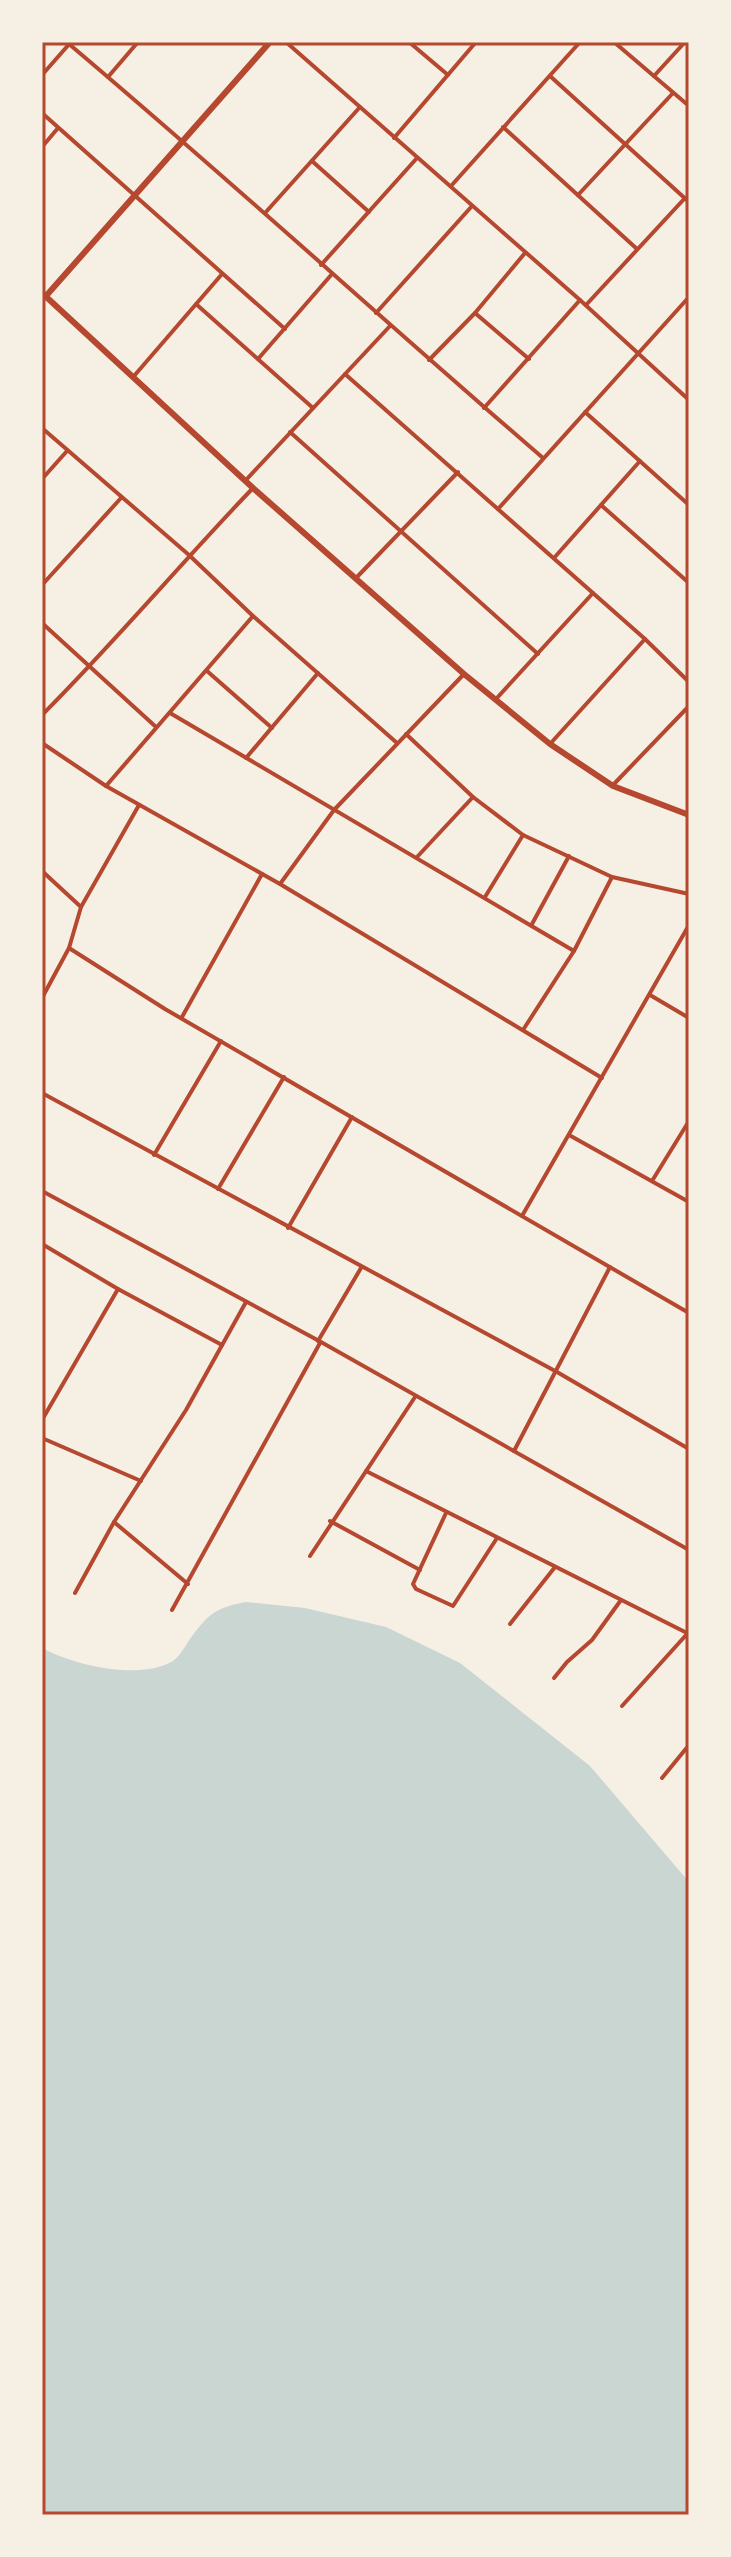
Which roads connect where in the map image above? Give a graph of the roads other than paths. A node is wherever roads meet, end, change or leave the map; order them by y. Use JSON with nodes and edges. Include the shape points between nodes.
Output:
{"nodes":[{"id":1,"x":138,"y":42,"type":"edge"},
{"id":2,"x":270,"y":42,"type":"edge"},
{"id":3,"x":286,"y":42,"type":"edge"},
{"id":4,"x":476,"y":42,"type":"edge"},
{"id":5,"x":580,"y":42,"type":"edge"},
{"id":6,"x":614,"y":42,"type":"edge"},
{"id":7,"x":685,"y":42,"type":"edge"},
{"id":8,"x":70,"y":43,"type":"edge"},
{"id":9,"x":413,"y":43,"type":"edge"},
{"id":10,"x":42,"y":75,"type":"edge"},
{"id":11,"x":448,"y":75,"type":"junction"},
{"id":12,"x":550,"y":76,"type":"junction"},
{"id":13,"x":654,"y":76,"type":"junction"},
{"id":14,"x":108,"y":77,"type":"junction"},
{"id":15,"x":673,"y":93,"type":"junction"},
{"id":16,"x":689,"y":106,"type":"edge"},
{"id":17,"x":360,"y":107,"type":"junction"},
{"id":18,"x":42,"y":113,"type":"edge"},
{"id":19,"x":503,"y":127,"type":"junction"},
{"id":20,"x":58,"y":128,"type":"junction"},
{"id":21,"x":394,"y":138,"type":"junction"},
{"id":22,"x":183,"y":140,"type":"junction"},
{"id":23,"x":625,"y":144,"type":"junction"},
{"id":24,"x":42,"y":147,"type":"edge"},
{"id":25,"x":417,"y":158,"type":"junction"},
{"id":26,"x":312,"y":161,"type":"junction"},
{"id":27,"x":450,"y":187,"type":"junction"},
{"id":28,"x":578,"y":195,"type":"junction"},
{"id":29,"x":134,"y":196,"type":"junction"},
{"id":30,"x":687,"y":200,"type":"edge"},
{"id":31,"x":472,"y":206,"type":"junction"},
{"id":32,"x":369,"y":212,"type":"junction"},
{"id":33,"x":265,"y":214,"type":"junction"},
{"id":34,"x":637,"y":249,"type":"junction"},
{"id":35,"x":525,"y":253,"type":"junction"},
{"id":36,"x":321,"y":265,"type":"junction"},
{"id":37,"x":222,"y":274,"type":"junction"},
{"id":38,"x":332,"y":274,"type":"junction"},
{"id":39,"x":43,"y":296,"type":"edge"},
{"id":40,"x":689,"y":297,"type":"edge"},
{"id":41,"x":580,"y":300,"type":"junction"},
{"id":42,"x":196,"y":304,"type":"junction"},
{"id":43,"x":586,"y":305,"type":"junction"},
{"id":44,"x":376,"y":313,"type":"junction"},
{"id":45,"x":475,"y":313,"type":"junction"},
{"id":46,"x":390,"y":326,"type":"junction"},
{"id":47,"x":285,"y":329,"type":"junction"},
{"id":48,"x":638,"y":353,"type":"junction"},
{"id":49,"x":258,"y":359,"type":"junction"},
{"id":50,"x":529,"y":359,"type":"junction"},
{"id":51,"x":429,"y":360,"type":"junction"},
{"id":52,"x":345,"y":374,"type":"junction"},
{"id":53,"x":134,"y":376,"type":"junction"},
{"id":54,"x":689,"y":400,"type":"edge"},
{"id":55,"x":313,"y":408,"type":"junction"},
{"id":56,"x":484,"y":408,"type":"junction"},
{"id":57,"x":585,"y":412,"type":"junction"},
{"id":58,"x":42,"y":428,"type":"edge"},
{"id":59,"x":290,"y":432,"type":"junction"},
{"id":60,"x":67,"y":451,"type":"junction"},
{"id":61,"x":543,"y":458,"type":"junction"},
{"id":62,"x":640,"y":461,"type":"junction"},
{"id":63,"x":458,"y":472,"type":"junction"},
{"id":64,"x":42,"y":479,"type":"edge"},
{"id":65,"x":245,"y":481,"type":"junction"},
{"id":66,"x":253,"y":488,"type":"junction"},
{"id":67,"x":121,"y":498,"type":"junction"},
{"id":68,"x":600,"y":504,"type":"junction"},
{"id":69,"x":689,"y":505,"type":"edge"},
{"id":70,"x":498,"y":509,"type":"junction"},
{"id":71,"x":399,"y":532,"type":"junction"},
{"id":72,"x":189,"y":555,"type":"junction"},
{"id":73,"x":554,"y":558,"type":"junction"},
{"id":74,"x":357,"y":577,"type":"junction"},
{"id":75,"x":689,"y":583,"type":"edge"},
{"id":76,"x":42,"y":585,"type":"edge"},
{"id":77,"x":593,"y":593,"type":"junction"},
{"id":78,"x":253,"y":616,"type":"junction"},
{"id":79,"x":42,"y":623,"type":"edge"},
{"id":80,"x":645,"y":639,"type":"junction"},
{"id":81,"x":538,"y":654,"type":"junction"},
{"id":82,"x":90,"y":666,"type":"junction"},
{"id":83,"x":206,"y":671,"type":"junction"},
{"id":84,"x":318,"y":673,"type":"junction"},
{"id":85,"x":464,"y":674,"type":"junction"},
{"id":86,"x":689,"y":682,"type":"edge"},
{"id":87,"x":496,"y":699,"type":"junction"},
{"id":88,"x":689,"y":706,"type":"edge"},
{"id":89,"x":170,"y":713,"type":"junction"},
{"id":90,"x":42,"y":715,"type":"edge"},
{"id":91,"x":156,"y":727,"type":"junction"},
{"id":92,"x":272,"y":728,"type":"junction"},
{"id":93,"x":406,"y":734,"type":"junction"},
{"id":94,"x":42,"y":743,"type":"edge"},
{"id":95,"x":397,"y":743,"type":"junction"},
{"id":96,"x":550,"y":744,"type":"junction"},
{"id":97,"x":246,"y":758,"type":"junction"},
{"id":98,"x":106,"y":786,"type":"junction"},
{"id":99,"x":613,"y":786,"type":"junction"},
{"id":100,"x":473,"y":797,"type":"junction"},
{"id":101,"x":139,"y":805,"type":"junction"},
{"id":102,"x":334,"y":810,"type":"junction"},
{"id":103,"x":689,"y":815,"type":"edge"},
{"id":104,"x":523,"y":835,"type":"junction"},
{"id":105,"x":569,"y":856,"type":"junction"},
{"id":106,"x":417,"y":858,"type":"junction"},
{"id":107,"x":42,"y":871,"type":"edge"},
{"id":108,"x":262,"y":874,"type":"junction"},
{"id":109,"x":612,"y":877,"type":"junction"},
{"id":110,"x":280,"y":884,"type":"junction"},
{"id":111,"x":689,"y":894,"type":"edge"},
{"id":112,"x":485,"y":897,"type":"junction"},
{"id":113,"x":81,"y":907,"type":"junction"},
{"id":114,"x":531,"y":924,"type":"junction"},
{"id":115,"x":689,"y":925,"type":"edge"},
{"id":116,"x":69,"y":948,"type":"junction"},
{"id":117,"x":574,"y":951,"type":"junction"},
{"id":118,"x":650,"y":995,"type":"junction"},
{"id":119,"x":42,"y":998,"type":"edge"},
{"id":120,"x":182,"y":1017,"type":"junction"},
{"id":121,"x":689,"y":1018,"type":"edge"},
{"id":122,"x":523,"y":1031,"type":"junction"},
{"id":123,"x":221,"y":1041,"type":"junction"},
{"id":124,"x":284,"y":1077,"type":"junction"},
{"id":125,"x":602,"y":1078,"type":"junction"},
{"id":126,"x":42,"y":1093,"type":"edge"},
{"id":127,"x":352,"y":1117,"type":"junction"},
{"id":128,"x":689,"y":1121,"type":"edge"},
{"id":129,"x":569,"y":1135,"type":"junction"},
{"id":130,"x":154,"y":1155,"type":"junction"},
{"id":131,"x":652,"y":1181,"type":"junction"},
{"id":132,"x":218,"y":1190,"type":"junction"},
{"id":133,"x":42,"y":1191,"type":"edge"},
{"id":134,"x":689,"y":1202,"type":"edge"},
{"id":135,"x":522,"y":1216,"type":"junction"},
{"id":136,"x":288,"y":1228,"type":"junction"},
{"id":137,"x":42,"y":1244,"type":"edge"},
{"id":138,"x":610,"y":1267,"type":"junction"},
{"id":139,"x":361,"y":1268,"type":"junction"},
{"id":140,"x":118,"y":1289,"type":"junction"},
{"id":141,"x":246,"y":1302,"type":"junction"},
{"id":142,"x":689,"y":1313,"type":"edge"},
{"id":143,"x":319,"y":1341,"type":"junction"},
{"id":144,"x":222,"y":1345,"type":"junction"},
{"id":145,"x":557,"y":1372,"type":"junction"},
{"id":146,"x":415,"y":1397,"type":"junction"},
{"id":147,"x":42,"y":1420,"type":"edge"},
{"id":148,"x":42,"y":1438,"type":"edge"},
{"id":149,"x":689,"y":1449,"type":"edge"},
{"id":150,"x":514,"y":1451,"type":"junction"},
{"id":151,"x":366,"y":1471,"type":"junction"},
{"id":152,"x":141,"y":1481,"type":"junction"},
{"id":153,"x":446,"y":1513,"type":"junction"},
{"id":154,"x":330,"y":1521,"type":"junction"},
{"id":155,"x":114,"y":1522,"type":"junction"},
{"id":156,"x":497,"y":1538,"type":"junction"},
{"id":157,"x":689,"y":1550,"type":"edge"},
{"id":158,"x":310,"y":1556,"type":"dead end"},
{"id":159,"x":555,"y":1567,"type":"junction"},
{"id":160,"x":420,"y":1570,"type":"junction"},
{"id":161,"x":188,"y":1584,"type":"junction"},
{"id":162,"x":75,"y":1593,"type":"dead end"},
{"id":163,"x":621,"y":1600,"type":"junction"},
{"id":164,"x":172,"y":1610,"type":"dead end"},
{"id":165,"x":510,"y":1624,"type":"dead end"},
{"id":166,"x":688,"y":1634,"type":"edge"},
{"id":167,"x":554,"y":1678,"type":"dead end"},
{"id":168,"x":622,"y":1706,"type":"dead end"},
{"id":169,"x":689,"y":1745,"type":"edge"},
{"id":170,"x":662,"y":1778,"type":"dead end"}],
"edges":[{"from":1,"to":14,"type":"street"},
{"from":2,"to":22,"type":"main road"},
{"from":3,"to":17,"type":"street"},
{"from":4,"to":11,"type":"street"},
{"from":5,"to":12,"type":"street"},
{"from":6,"to":13,"type":"street"},
{"from":7,"to":13,"type":"street"},
{"from":8,"to":10,"type":"street"},
{"from":8,"to":14,"type":"street"},
{"from":9,"to":11,"type":"street"},
{"from":11,"to":21,"type":"street"},
{"from":12,"to":19,"type":"street"},
{"from":12,"to":23,"type":"street"},
{"from":13,"to":15,"type":"street"},
{"from":14,"to":22,"type":"street"},
{"from":15,"to":16,"type":"street"},
{"from":15,"to":23,"type":"street"},
{"from":17,"to":21,"type":"street"},
{"from":17,"to":26,"type":"street"},
{"from":18,"to":20,"type":"street"},
{"from":19,"to":27,"type":"street"},
{"from":19,"to":28,"type":"street"},
{"from":20,"to":24,"type":"street"},
{"from":20,"to":29,"type":"street"},
{"from":21,"to":25,"type":"street"},
{"from":22,"to":29,"type":"main road"},
{"from":22,"to":33,"type":"street"},
{"from":23,"to":28,"type":"street"},
{"from":23,"to":30,"type":"street"},
{"from":25,"to":27,"type":"street"},
{"from":25,"to":32,"type":"street"},
{"from":26,"to":32,"type":"street"},
{"from":26,"to":33,"type":"street"},
{"from":27,"to":31,"type":"street"},
{"from":28,"to":34,"type":"street"},
{"from":29,"to":37,"type":"street"},
{"from":29,"to":39,"type":"main road"},
{"from":30,"to":34,"type":"street"},
{"from":31,"to":35,"type":"street"},
{"from":31,"to":44,"type":"street"},
{"from":32,"to":36,"type":"street"},
{"from":33,"to":36,"type":"street"},
{"from":34,"to":43,"type":"street"},
{"from":35,"to":41,"type":"street"},
{"from":35,"to":45,"type":"street"},
{"from":36,"to":38,"type":"street"},
{"from":37,"to":42,"type":"street"},
{"from":37,"to":47,"type":"street"},
{"from":38,"to":44,"type":"street"},
{"from":38,"to":47,"type":"street"},
{"from":39,"to":53,"type":"main road"},
{"from":40,"to":48,"type":"street"},
{"from":41,"to":43,"type":"street"},
{"from":41,"to":50,"type":"street"},
{"from":42,"to":49,"type":"street"},
{"from":42,"to":53,"type":"street"},
{"from":43,"to":48,"type":"street"},
{"from":44,"to":46,"type":"street"},
{"from":45,"to":50,"type":"street"},
{"from":45,"to":51,"type":"street"},
{"from":46,"to":51,"type":"street"},
{"from":46,"to":52,"type":"street"},
{"from":47,"to":49,"type":"street"},
{"from":48,"to":54,"type":"street"},
{"from":48,"to":57,"type":"street"},
{"from":49,"to":55,"type":"street"},
{"from":50,"to":56,"type":"street"},
{"from":51,"to":56,"type":"street"},
{"from":52,"to":55,"type":"street"},
{"from":52,"to":63,"type":"street"},
{"from":53,"to":65,"type":"main road"},
{"from":55,"to":59,"type":"street"},
{"from":56,"to":61,"type":"street"},
{"from":57,"to":61,"type":"street"},
{"from":57,"to":62,"type":"street"},
{"from":58,"to":60,"type":"street"},
{"from":59,"to":65,"type":"street"},
{"from":59,"to":71,"type":"street"},
{"from":60,"to":64,"type":"street"},
{"from":60,"to":67,"type":"street"},
{"from":61,"to":70,"type":"street"},
{"from":62,"to":68,"type":"street"},
{"from":62,"to":69,"type":"street"},
{"from":63,"to":70,"type":"street"},
{"from":63,"to":71,"type":"street"},
{"from":65,"to":66,"type":"main road"},
{"from":66,"to":72,"type":"street"},
{"from":66,"to":74,"type":"main road"},
{"from":67,"to":72,"type":"street"},
{"from":67,"to":76,"type":"street"},
{"from":68,"to":73,"type":"street"},
{"from":68,"to":75,"type":"street"},
{"from":70,"to":73,"type":"street"},
{"from":71,"to":74,"type":"street"},
{"from":71,"to":81,"type":"street"},
{"from":72,"to":78,"type":"street"},
{"from":72,"to":82,"type":"street"},
{"from":73,"to":77,"type":"street"},
{"from":74,"to":85,"type":"main road"},
{"from":77,"to":80,"type":"street"},
{"from":77,"to":81,"type":"street"},
{"from":78,"to":83,"type":"street"},
{"from":78,"to":84,"type":"street"},
{"from":79,"to":82,"type":"street"},
{"from":80,"to":86,"type":"street"},
{"from":80,"to":96,"type":"street"},
{"from":81,"to":87,"type":"street"},
{"from":82,"to":90,"type":"street"},
{"from":82,"to":91,"type":"street"},
{"from":83,"to":89,"type":"street"},
{"from":83,"to":92,"type":"street"},
{"from":84,"to":92,"type":"street"},
{"from":84,"to":95,"type":"street"},
{"from":85,"to":87,"type":"main road"},
{"from":85,"to":93,"type":"street"},
{"from":87,"to":96,"type":"main road"},
{"from":88,"to":99,"type":"street"},
{"from":89,"to":91,"type":"street"},
{"from":89,"to":97,"type":"street"},
{"from":91,"to":98,"type":"street"},
{"from":92,"to":97,"type":"street"},
{"from":93,"to":95,"type":"street"},
{"from":93,"to":100,"type":"street"},
{"from":94,"to":98,"type":"street"},
{"from":95,"to":102,"type":"street"},
{"from":96,"to":99,"type":"main road"},
{"from":97,"to":102,"type":"street"},
{"from":98,"to":101,"type":"street"},
{"from":99,"to":103,"type":"main road"},
{"from":100,"to":104,"type":"street"},
{"from":100,"to":106,"type":"street"},
{"from":101,"to":108,"type":"street"},
{"from":101,"to":113,"type":"street"},
{"from":102,"to":106,"type":"street"},
{"from":102,"to":110,"type":"street"},
{"from":104,"to":105,"type":"street"},
{"from":104,"to":112,"type":"street"},
{"from":105,"to":109,"type":"street"},
{"from":105,"to":114,"type":"street"},
{"from":106,"to":112,"type":"street"},
{"from":107,"to":113,"type":"street"},
{"from":108,"to":110,"type":"street"},
{"from":108,"to":120,"type":"street"},
{"from":109,"to":111,"type":"street"},
{"from":109,"to":117,"type":"street"},
{"from":110,"to":122,"type":"street"},
{"from":112,"to":114,"type":"street"},
{"from":113,"to":116,"type":"street"},
{"from":114,"to":117,"type":"street"},
{"from":115,"to":118,"type":"street"},
{"from":116,"to":119,"type":"street"},
{"from":116,"to":120,"type":"street"},
{"from":117,"to":122,"type":"street"},
{"from":118,"to":121,"type":"street"},
{"from":118,"to":125,"type":"street"},
{"from":120,"to":123,"type":"street"},
{"from":122,"to":125,"type":"street"},
{"from":123,"to":124,"type":"street"},
{"from":123,"to":130,"type":"street"},
{"from":124,"to":127,"type":"street"},
{"from":124,"to":132,"type":"street"},
{"from":125,"to":129,"type":"street"},
{"from":126,"to":130,"type":"street"},
{"from":127,"to":135,"type":"street"},
{"from":127,"to":136,"type":"street"},
{"from":128,"to":131,"type":"street"},
{"from":129,"to":131,"type":"street"},
{"from":129,"to":135,"type":"street"},
{"from":130,"to":132,"type":"street"},
{"from":131,"to":134,"type":"street"},
{"from":132,"to":136,"type":"street"},
{"from":133,"to":141,"type":"street"},
{"from":135,"to":138,"type":"street"},
{"from":136,"to":139,"type":"street"},
{"from":137,"to":140,"type":"street"},
{"from":138,"to":142,"type":"street"},
{"from":138,"to":145,"type":"street"},
{"from":139,"to":143,"type":"street"},
{"from":139,"to":145,"type":"street"},
{"from":140,"to":144,"type":"street"},
{"from":140,"to":147,"type":"street"},
{"from":141,"to":143,"type":"street"},
{"from":141,"to":144,"type":"street"},
{"from":143,"to":146,"type":"street"},
{"from":143,"to":161,"type":"street"},
{"from":144,"to":152,"type":"street"},
{"from":145,"to":149,"type":"street"},
{"from":145,"to":150,"type":"street"},
{"from":146,"to":150,"type":"street"},
{"from":146,"to":151,"type":"street"},
{"from":148,"to":152,"type":"street"},
{"from":150,"to":157,"type":"street"},
{"from":151,"to":153,"type":"street"},
{"from":151,"to":154,"type":"street"},
{"from":152,"to":155,"type":"street"},
{"from":153,"to":156,"type":"street"},
{"from":153,"to":160,"type":"street"},
{"from":154,"to":158,"type":"street"},
{"from":154,"to":160,"type":"street"},
{"from":155,"to":161,"type":"street"},
{"from":155,"to":162,"type":"street"},
{"from":156,"to":159,"type":"street"},
{"from":156,"to":160,"type":"street","via":[[453,1606],[413,1587]]},
{"from":159,"to":163,"type":"street"},
{"from":159,"to":165,"type":"street"},
{"from":161,"to":164,"type":"street"},
{"from":163,"to":166,"type":"street"},
{"from":163,"to":167,"type":"street","via":[[592,1640]]},
{"from":166,"to":168,"type":"street"},
{"from":169,"to":170,"type":"street"}]}
